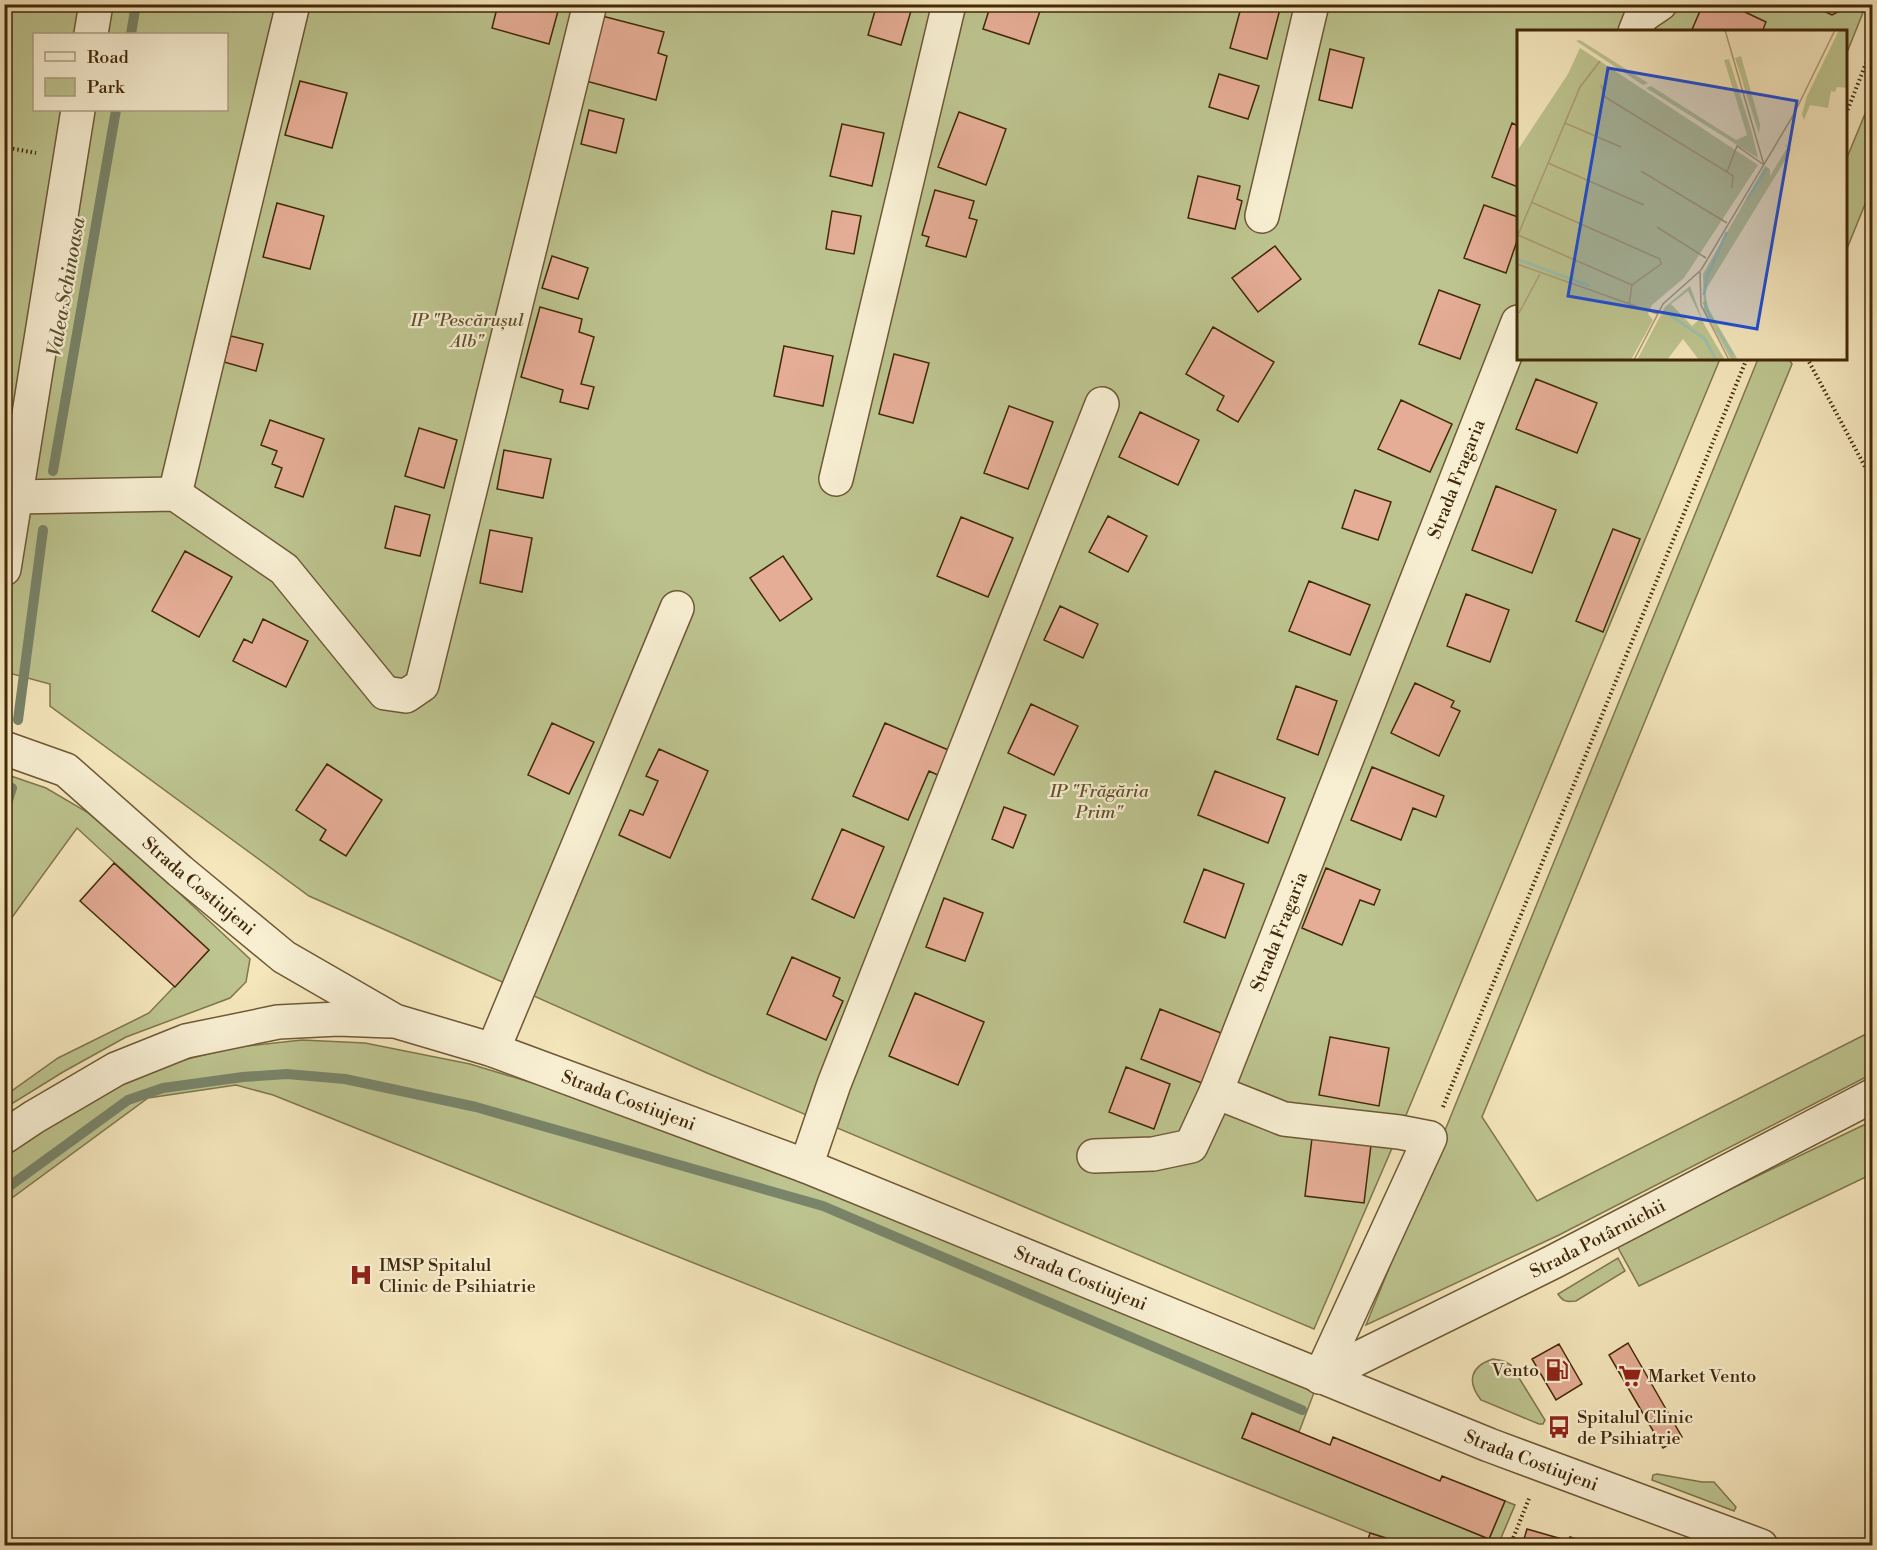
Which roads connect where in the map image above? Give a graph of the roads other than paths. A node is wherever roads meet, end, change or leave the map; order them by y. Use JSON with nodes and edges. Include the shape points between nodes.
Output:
{"nodes":[{"id":1,"x":96,"y":4,"type":"edge"},
{"id":2,"x":293,"y":4,"type":"edge"},
{"id":3,"x":590,"y":4,"type":"edge"},
{"id":4,"x":949,"y":4,"type":"edge"},
{"id":5,"x":1312,"y":4,"type":"edge"},
{"id":6,"x":1660,"y":4,"type":"edge"},
{"id":7,"x":1636,"y":30,"type":"edge"},
{"id":8,"x":91,"y":33,"type":"edge"},
{"id":9,"x":78,"y":111,"type":"edge"},
{"id":10,"x":1262,"y":216,"type":"dead end"},
{"id":11,"x":1517,"y":325,"type":"edge"},
{"id":12,"x":1102,"y":404,"type":"dead end"},
{"id":13,"x":836,"y":479,"type":"dead end"},
{"id":14,"x":175,"y":494,"type":"junction"},
{"id":15,"x":15,"y":497,"type":"junction"},
{"id":16,"x":4,"y":569,"type":"edge"},
{"id":17,"x":677,"y":608,"type":"dead end"},
{"id":18,"x":4,"y":748,"type":"edge"},
{"id":19,"x":395,"y":1021,"type":"junction"},
{"id":20,"x":493,"y":1050,"type":"junction"},
{"id":21,"x":1216,"y":1092,"type":"junction"},
{"id":22,"x":1872,"y":1096,"type":"edge"},
{"id":23,"x":4,"y":1137,"type":"edge"},
{"id":24,"x":1095,"y":1156,"type":"dead end"},
{"id":25,"x":806,"y":1166,"type":"junction"},
{"id":26,"x":1320,"y":1377,"type":"junction"},
{"id":27,"x":1761,"y":1545,"type":"edge"}],
"edges":[{"from":1,"to":8,"type":"street"},
{"from":2,"to":14,"type":"street"},
{"from":3,"to":14,"type":"street","via":[[422,685],[406,696],[384,693],[284,569]]},
{"from":4,"to":13,"type":"street"},
{"from":5,"to":10,"type":"street"},
{"from":6,"to":7,"type":"street","via":[[1641,17]]},
{"from":9,"to":15,"type":"street"},
{"from":11,"to":21,"type":"street","name":"Strada Fragaria"},
{"from":12,"to":25,"type":"street","via":[[834,1084]]},
{"from":14,"to":15,"type":"street"},
{"from":15,"to":16,"type":"street"},
{"from":17,"to":20,"type":"street"},
{"from":18,"to":19,"type":"street","name":"Strada Costiujeni","via":[[66,770],[284,957]]},
{"from":19,"to":20,"type":"street","name":"Strada Costiujeni"},
{"from":19,"to":23,"type":"street","name":"Strada Costiujeni","via":[[278,1022],[186,1041],[116,1069]]},
{"from":20,"to":25,"type":"street","name":"Strada Costiujeni"},
{"from":21,"to":24,"type":"street","name":"Strada Fragaria","via":[[1191,1146],[1153,1154]]},
{"from":21,"to":26,"type":"street","via":[[1284,1119],[1430,1138]]},
{"from":22,"to":26,"type":"street","name":"Strada Potârnichii","via":[[1553,1262]]},
{"from":25,"to":26,"type":"street","name":"Strada Costiujeni"},
{"from":26,"to":27,"type":"street","name":"Strada Costiujeni"}]}
